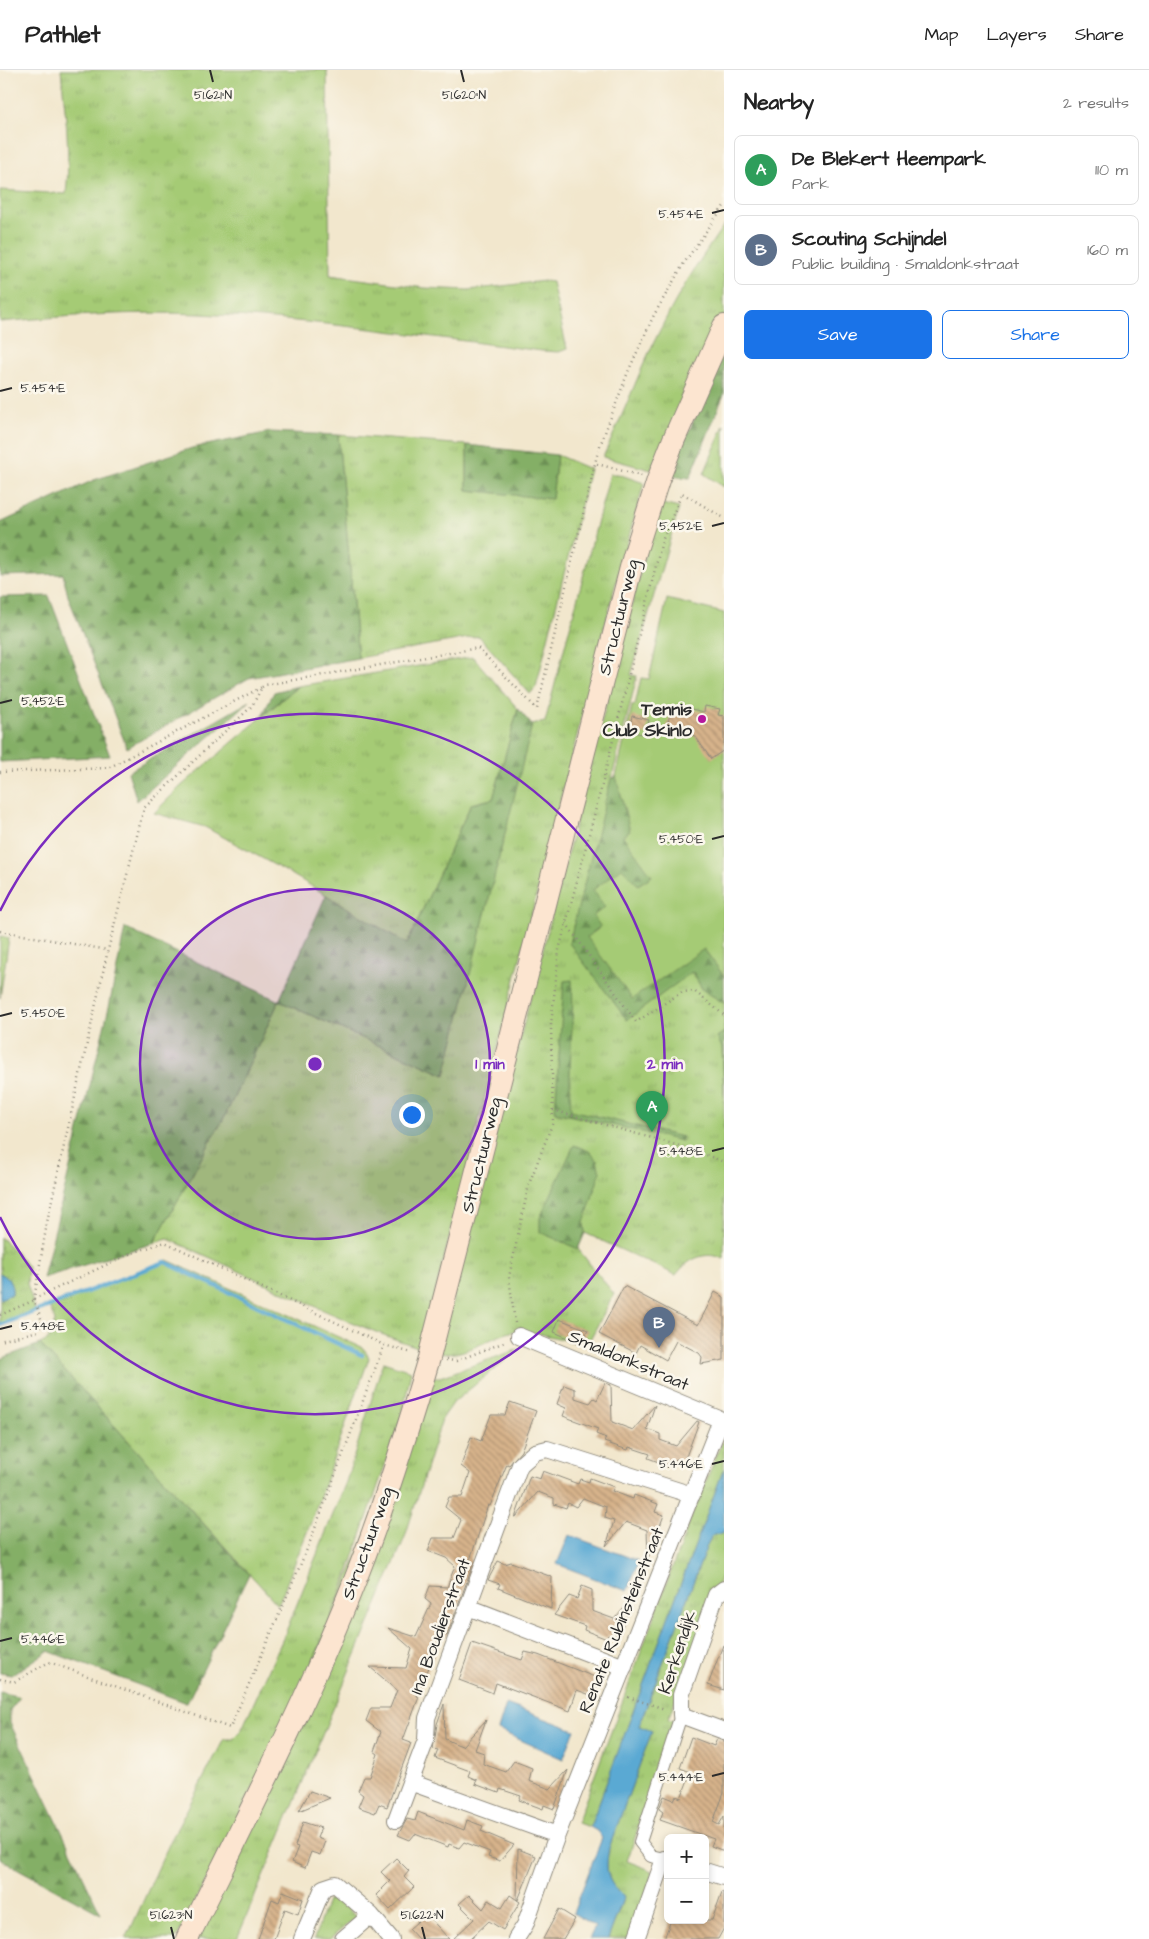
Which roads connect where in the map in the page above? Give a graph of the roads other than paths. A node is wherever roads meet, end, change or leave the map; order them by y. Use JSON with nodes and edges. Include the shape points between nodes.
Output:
{"nodes":[{"id":1,"x":724,"y":326,"type":"edge"},
{"id":2,"x":719,"y":342,"type":"edge"},
{"id":3,"x":519,"y":1336,"type":"road end"},
{"id":4,"x":722,"y":1421,"type":"edge"},
{"id":5,"x":692,"y":1495,"type":"junction"},
{"id":6,"x":724,"y":1589,"type":"edge"},
{"id":7,"x":468,"y":1607,"type":"junction"},
{"id":8,"x":624,"y":1667,"type":"junction"},
{"id":9,"x":681,"y":1715,"type":"junction"},
{"id":10,"x":724,"y":1731,"type":"edge"},
{"id":11,"x":410,"y":1782,"type":"junction"},
{"id":12,"x":396,"y":1820,"type":"dead end"},
{"id":13,"x":558,"y":1835,"type":"junction"},
{"id":14,"x":664,"y":1859,"type":"edge"},
{"id":15,"x":664,"y":1864,"type":"edge"},
{"id":16,"x":709,"y":1872,"type":"edge"},
{"id":17,"x":724,"y":1877,"type":"edge"},
{"id":18,"x":371,"y":1915,"type":"junction"},
{"id":19,"x":187,"y":1939,"type":"edge"},
{"id":20,"x":302,"y":1939,"type":"edge"},
{"id":21,"x":343,"y":1939,"type":"edge"},
{"id":22,"x":391,"y":1939,"type":"edge"},
{"id":23,"x":516,"y":1939,"type":"edge"},
{"id":24,"x":636,"y":1939,"type":"edge"}],
"edges":[{"from":1,"to":2,"type":"main road","name":"Structuurweg"},
{"from":2,"to":19,"type":"main road","name":"Structuurweg","via":[[658,480],[634,556],[429,1358],[400,1453],[360,1569],[299,1713]]},
{"from":3,"to":4,"type":"street","name":"Smaldonkstraat"},
{"from":4,"to":5,"type":"street","name":"Renate Rubinsteinstraat"},
{"from":5,"to":7,"type":"street","name":"Ina Boudierstraat","via":[[546,1449],[535,1452],[520,1464]]},
{"from":5,"to":8,"type":"street","name":"Renate Rubinsteinstraat"},
{"from":6,"to":9,"type":"street","name":"Kerkendijk","via":[[716,1596],[681,1695]]},
{"from":7,"to":8,"type":"street"},
{"from":7,"to":11,"type":"street","name":"Ina Boudierstraat","via":[[427,1718],[426,1740]]},
{"from":8,"to":13,"type":"street","name":"Renate Rubinsteinstraat"},
{"from":9,"to":10,"type":"street","name":"Kerkendijk"},
{"from":9,"to":14,"type":"street","via":[[640,1842],[651,1856]]},
{"from":11,"to":12,"type":"street","name":"Ina Boudierstraat"},
{"from":11,"to":13,"type":"street"},
{"from":13,"to":23,"type":"street","name":"Renate Rubinsteinstraat","via":[[525,1924]]},
{"from":15,"to":24,"type":"street"},
{"from":16,"to":17,"type":"street"},
{"from":18,"to":20,"type":"street","via":[[339,1886],[328,1885],[323,1888]]},
{"from":18,"to":21,"type":"street"},
{"from":18,"to":22,"type":"street"}]}
